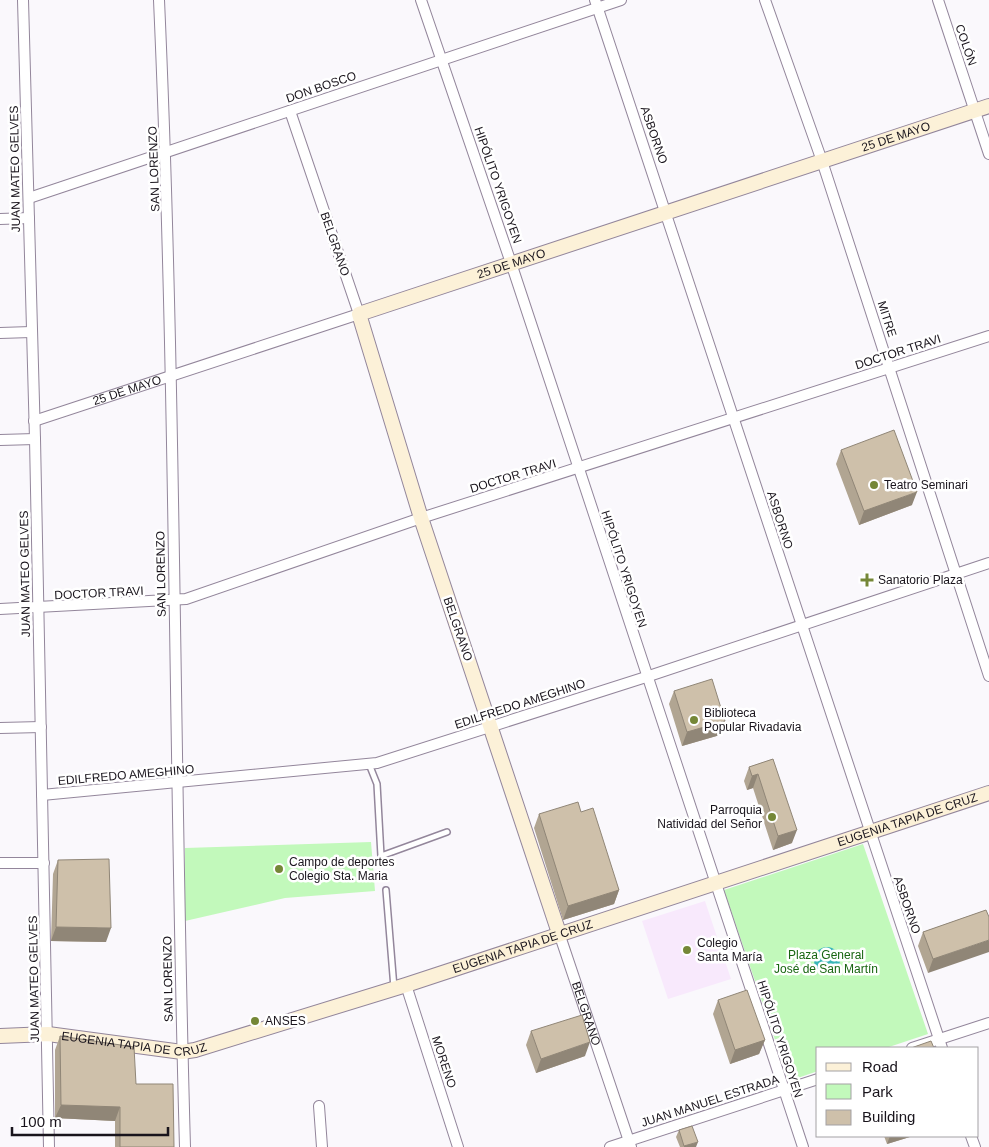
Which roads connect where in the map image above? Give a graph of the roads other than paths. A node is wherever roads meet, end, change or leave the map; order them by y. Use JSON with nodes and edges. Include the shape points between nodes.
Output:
{"nodes":[{"id":1,"x":23,"y":0,"type":"edge"},
{"id":2,"x":159,"y":0,"type":"edge"},
{"id":3,"x":421,"y":0,"type":"edge"},
{"id":4,"x":621,"y":0,"type":"edge"},
{"id":5,"x":765,"y":0,"type":"edge"},
{"id":6,"x":938,"y":0,"type":"edge"},
{"id":7,"x":596,"y":4,"type":"edge"},
{"id":8,"x":441,"y":58,"type":"junction"},
{"id":9,"x":989,"y":106,"type":"edge"},
{"id":10,"x":975,"y":110,"type":"junction"},
{"id":11,"x":290,"y":111,"type":"junction"},
{"id":12,"x":166,"y":152,"type":"junction"},
{"id":13,"x":989,"y":154,"type":"edge"},
{"id":14,"x":822,"y":161,"type":"junction"},
{"id":15,"x":29,"y":198,"type":"junction"},
{"id":16,"x":666,"y":212,"type":"junction"},
{"id":17,"x":0,"y":218,"type":"edge"},
{"id":18,"x":29,"y":218,"type":"junction"},
{"id":19,"x":512,"y":263,"type":"junction"},
{"id":20,"x":359,"y":314,"type":"junction"},
{"id":21,"x":31,"y":332,"type":"junction"},
{"id":22,"x":0,"y":333,"type":"edge"},
{"id":23,"x":989,"y":336,"type":"edge"},
{"id":24,"x":890,"y":368,"type":"junction"},
{"id":25,"x":171,"y":377,"type":"junction"},
{"id":26,"x":733,"y":419,"type":"junction"},
{"id":27,"x":34,"y":421,"type":"junction"},
{"id":28,"x":35,"y":439,"type":"junction"},
{"id":29,"x":0,"y":440,"type":"edge"},
{"id":30,"x":578,"y":469,"type":"junction"},
{"id":31,"x":421,"y":518,"type":"junction"},
{"id":32,"x":989,"y":563,"type":"edge"},
{"id":33,"x":955,"y":574,"type":"junction"},
{"id":34,"x":174,"y":601,"type":"junction"},
{"id":35,"x":38,"y":608,"type":"junction"},
{"id":36,"x":0,"y":609,"type":"edge"},
{"id":37,"x":801,"y":624,"type":"junction"},
{"id":38,"x":989,"y":676,"type":"edge"},
{"id":39,"x":646,"y":677,"type":"junction"},
{"id":40,"x":491,"y":726,"type":"junction"},
{"id":41,"x":41,"y":727,"type":"junction"},
{"id":42,"x":0,"y":728,"type":"edge"},
{"id":43,"x":369,"y":764,"type":"junction"},
{"id":44,"x":176,"y":783,"type":"junction"},
{"id":45,"x":989,"y":792,"type":"edge"},
{"id":46,"x":42,"y":795,"type":"junction"},
{"id":47,"x":447,"y":832,"type":"dead end"},
{"id":48,"x":869,"y":833,"type":"junction"},
{"id":49,"x":44,"y":862,"type":"junction"},
{"id":50,"x":0,"y":863,"type":"edge"},
{"id":51,"x":715,"y":883,"type":"junction"},
{"id":52,"x":386,"y":890,"type":"dead end"},
{"id":53,"x":559,"y":933,"type":"junction"},
{"id":54,"x":400,"y":987,"type":"junction"},
{"id":55,"x":989,"y":1023,"type":"edge"},
{"id":56,"x":48,"y":1034,"type":"junction"},
{"id":57,"x":0,"y":1036,"type":"edge"},
{"id":58,"x":940,"y":1044,"type":"edge"},
{"id":59,"x":919,"y":1047,"type":"edge"},
{"id":60,"x":182,"y":1052,"type":"junction"},
{"id":61,"x":816,"y":1080,"type":"edge"},
{"id":62,"x":784,"y":1090,"type":"junction"},
{"id":63,"x":319,"y":1106,"type":"dead end"},
{"id":64,"x":630,"y":1144,"type":"edge"},
{"id":65,"x":49,"y":1147,"type":"edge"},
{"id":66,"x":184,"y":1147,"type":"edge"},
{"id":67,"x":322,"y":1147,"type":"edge"},
{"id":68,"x":458,"y":1147,"type":"edge"},
{"id":69,"x":610,"y":1147,"type":"edge"},
{"id":70,"x":803,"y":1147,"type":"edge"}],
"edges":[{"from":1,"to":15,"type":"street","name":"JUAN MATEO GELVES"},
{"from":2,"to":12,"type":"street","name":"SAN LORENZO"},
{"from":3,"to":8,"type":"street","name":"HIPÓLITO YRIGOYEN"},
{"from":4,"to":7,"type":"street","name":"DON BOSCO"},
{"from":5,"to":14,"type":"street","name":"MITRE"},
{"from":6,"to":10,"type":"street","name":"COLÓN"},
{"from":7,"to":8,"type":"street","name":"DON BOSCO"},
{"from":7,"to":16,"type":"street","name":"ASBORNO"},
{"from":8,"to":11,"type":"street","name":"DON BOSCO"},
{"from":8,"to":19,"type":"street","name":"HIPÓLITO YRIGOYEN"},
{"from":9,"to":10,"type":"main road","name":"25 DE MAYO"},
{"from":10,"to":13,"type":"street","name":"COLÓN"},
{"from":10,"to":14,"type":"main road","name":"25 DE MAYO"},
{"from":11,"to":12,"type":"street","name":"DON BOSCO"},
{"from":11,"to":20,"type":"street","name":"BELGRANO"},
{"from":12,"to":15,"type":"street","name":"DON BOSCO"},
{"from":12,"to":25,"type":"street","name":"SAN LORENZO"},
{"from":14,"to":16,"type":"main road","name":"25 DE MAYO"},
{"from":14,"to":24,"type":"street","name":"MITRE"},
{"from":15,"to":18,"type":"street","name":"JUAN MATEO GELVES"},
{"from":16,"to":19,"type":"main road","name":"25 DE MAYO"},
{"from":16,"to":26,"type":"street","name":"ASBORNO"},
{"from":17,"to":18,"type":"street"},
{"from":18,"to":21,"type":"street","name":"JUAN MATEO GELVES"},
{"from":19,"to":20,"type":"main road","name":"25 DE MAYO"},
{"from":19,"to":30,"type":"street","name":"HIPÓLITO YRIGOYEN"},
{"from":20,"to":25,"type":"street","name":"25 DE MAYO"},
{"from":20,"to":31,"type":"main road","name":"BELGRANO"},
{"from":21,"to":22,"type":"street"},
{"from":21,"to":27,"type":"street","name":"JUAN MATEO GELVES"},
{"from":23,"to":24,"type":"street","name":"DOCTOR TRAVI"},
{"from":24,"to":26,"type":"street","name":"DOCTOR TRAVI"},
{"from":24,"to":33,"type":"street","name":"MITRE"},
{"from":25,"to":27,"type":"street","name":"25 DE MAYO"},
{"from":25,"to":34,"type":"street","name":"SAN LORENZO"},
{"from":26,"to":30,"type":"street","name":"DOCTOR TRAVI"},
{"from":26,"to":37,"type":"street","name":"ASBORNO"},
{"from":27,"to":28,"type":"street","name":"JUAN MATEO GELVES"},
{"from":28,"to":29,"type":"street"},
{"from":28,"to":35,"type":"street","name":"JUAN MATEO GELVES"},
{"from":30,"to":31,"type":"street","name":"DOCTOR TRAVI"},
{"from":30,"to":39,"type":"street","name":"HIPÓLITO YRIGOYEN"},
{"from":31,"to":34,"type":"street","name":"DOCTOR TRAVI"},
{"from":31,"to":40,"type":"main road","name":"BELGRANO"},
{"from":32,"to":33,"type":"street","name":"EDILFREDO AMEGHINO"},
{"from":33,"to":37,"type":"street","name":"EDILFREDO AMEGHINO"},
{"from":33,"to":38,"type":"street","name":"MITRE"},
{"from":34,"to":35,"type":"street","name":"DOCTOR TRAVI"},
{"from":34,"to":44,"type":"street","name":"SAN LORENZO"},
{"from":35,"to":36,"type":"street","name":"DOCTOR TRAVI"},
{"from":35,"to":41,"type":"street","name":"JUAN MATEO GELVES"},
{"from":37,"to":39,"type":"street","name":"EDILFREDO AMEGHINO"},
{"from":37,"to":48,"type":"street","name":"ASBORNO"},
{"from":39,"to":40,"type":"street","name":"EDILFREDO AMEGHINO"},
{"from":39,"to":51,"type":"street","name":"HIPÓLITO YRIGOYEN"},
{"from":40,"to":43,"type":"street","name":"EDILFREDO AMEGHINO"},
{"from":40,"to":53,"type":"main road","name":"BELGRANO"},
{"from":41,"to":42,"type":"street"},
{"from":41,"to":46,"type":"street","name":"JUAN MATEO GELVES"},
{"from":43,"to":44,"type":"street","name":"EDILFREDO AMEGHINO"},
{"from":43,"to":47,"type":"lane","via":[[377,784],[381,856]]},
{"from":44,"to":46,"type":"street","name":"EDILFREDO AMEGHINO"},
{"from":44,"to":60,"type":"street","name":"SAN LORENZO"},
{"from":45,"to":48,"type":"main road","name":"EUGENIA TAPIA DE CRUZ"},
{"from":46,"to":49,"type":"street","name":"JUAN MATEO GELVES"},
{"from":48,"to":51,"type":"main road","name":"EUGENIA TAPIA DE CRUZ"},
{"from":48,"to":58,"type":"street","name":"ASBORNO"},
{"from":49,"to":50,"type":"street"},
{"from":49,"to":56,"type":"street","name":"JUAN MATEO GELVES"},
{"from":51,"to":53,"type":"main road","name":"EUGENIA TAPIA DE CRUZ"},
{"from":51,"to":62,"type":"street","name":"HIPÓLITO YRIGOYEN"},
{"from":52,"to":54,"type":"lane"},
{"from":53,"to":54,"type":"main road","name":"EUGENIA TAPIA DE CRUZ"},
{"from":53,"to":64,"type":"street","name":"BELGRANO"},
{"from":54,"to":60,"type":"main road","name":"EUGENIA TAPIA DE CRUZ"},
{"from":54,"to":68,"type":"street","name":"MORENO"},
{"from":55,"to":58,"type":"street"},
{"from":56,"to":57,"type":"main road","name":"EUGENIA TAPIA DE CRUZ"},
{"from":56,"to":60,"type":"main road","name":"EUGENIA TAPIA DE CRUZ"},
{"from":56,"to":65,"type":"street","name":"JUAN MATEO GELVES"},
{"from":58,"to":59,"type":"street"},
{"from":60,"to":66,"type":"street","name":"SAN LORENZO"},
{"from":61,"to":62,"type":"street","name":"JUAN MANUEL ESTRADA"},
{"from":62,"to":64,"type":"street","name":"JUAN MANUEL ESTRADA"},
{"from":62,"to":70,"type":"street","name":"HIPÓLITO YRIGOYEN"},
{"from":63,"to":67,"type":"street"},
{"from":64,"to":69,"type":"street","name":"JUAN MANUEL ESTRADA"}]}
